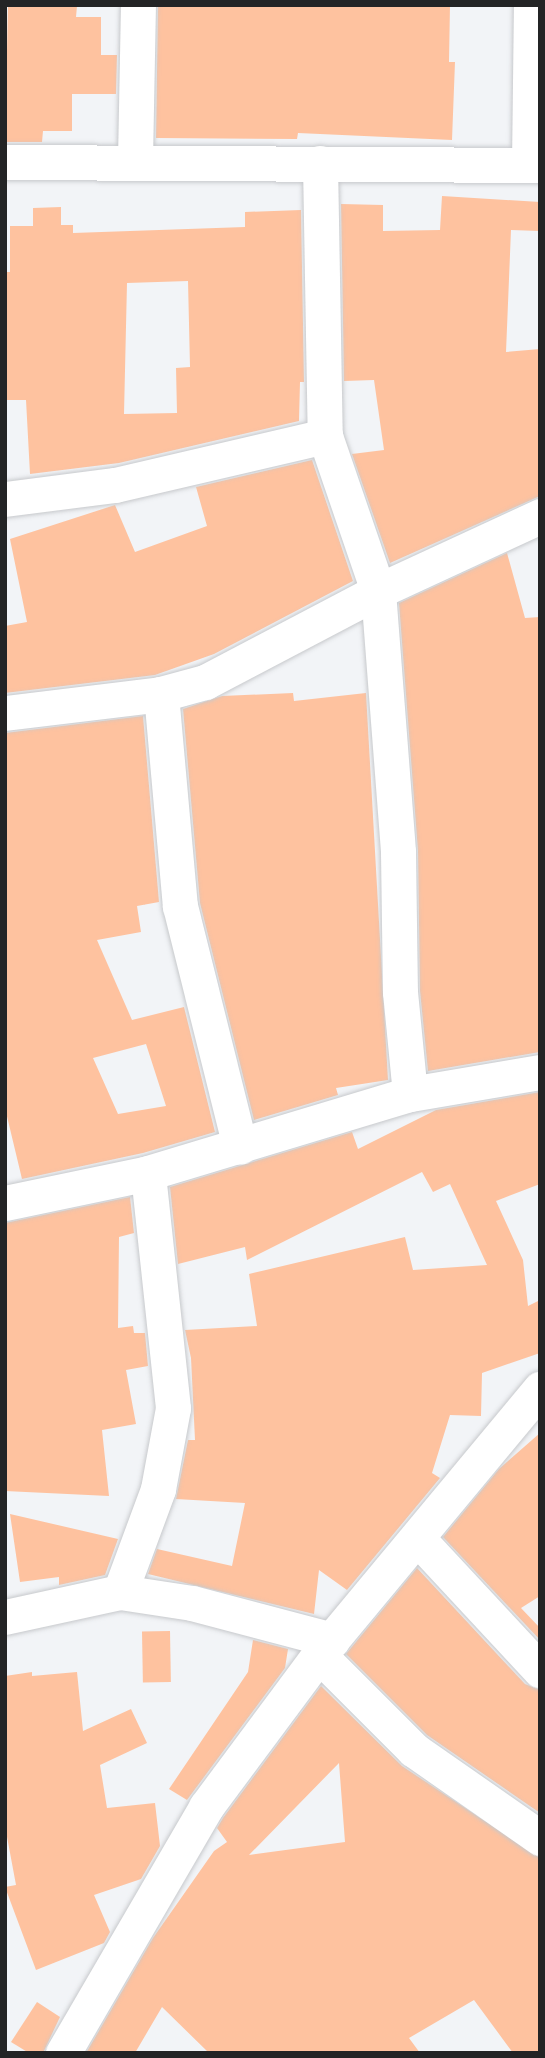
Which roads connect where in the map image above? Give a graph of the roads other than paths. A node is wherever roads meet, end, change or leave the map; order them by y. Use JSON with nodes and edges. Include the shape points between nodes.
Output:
{"nodes":[{"id":1,"x":138,"y":5,"type":"edge"},
{"id":2,"x":531,"y":5,"type":"edge"},
{"id":3,"x":135,"y":160,"type":"junction"},
{"id":4,"x":5,"y":162,"type":"edge"},
{"id":5,"x":320,"y":163,"type":"junction"},
{"id":6,"x":534,"y":165,"type":"edge"},
{"id":7,"x":325,"y":436,"type":"junction"},
{"id":8,"x":5,"y":499,"type":"edge"},
{"id":9,"x":540,"y":516,"type":"edge"},
{"id":10,"x":378,"y":591,"type":"junction"},
{"id":11,"x":161,"y":694,"type":"junction"},
{"id":12,"x":5,"y":713,"type":"edge"},
{"id":13,"x":540,"y":1072,"type":"edge"},
{"id":14,"x":410,"y":1094,"type":"junction"},
{"id":15,"x":240,"y":1147,"type":"junction"},
{"id":16,"x":148,"y":1173,"type":"junction"},
{"id":17,"x":5,"y":1203,"type":"edge"},
{"id":18,"x":540,"y":1389,"type":"edge"},
{"id":19,"x":419,"y":1540,"type":"junction"},
{"id":20,"x":120,"y":1592,"type":"junction"},
{"id":21,"x":5,"y":1617,"type":"edge"},
{"id":22,"x":326,"y":1648,"type":"junction"},
{"id":23,"x":540,"y":1670,"type":"edge"},
{"id":24,"x":540,"y":1838,"type":"edge"},
{"id":25,"x":63,"y":2053,"type":"edge"}],
"edges":[{"from":1,"to":3,"type":"street"},
{"from":2,"to":6,"type":"street"},
{"from":3,"to":4,"type":"street"},
{"from":3,"to":5,"type":"street"},
{"from":5,"to":6,"type":"street"},
{"from":5,"to":7,"type":"street"},
{"from":7,"to":8,"type":"street","via":[[115,485]]},
{"from":7,"to":10,"type":"street"},
{"from":9,"to":10,"type":"street"},
{"from":10,"to":11,"type":"street","via":[[205,682]]},
{"from":10,"to":14,"type":"street","via":[[398,852],[400,992]]},
{"from":11,"to":12,"type":"street"},
{"from":11,"to":15,"type":"street","via":[[180,906]]},
{"from":13,"to":14,"type":"street"},
{"from":14,"to":15,"type":"street"},
{"from":15,"to":16,"type":"street"},
{"from":16,"to":17,"type":"street"},
{"from":16,"to":20,"type":"street","via":[[173,1408],[158,1489]]},
{"from":18,"to":19,"type":"street"},
{"from":19,"to":22,"type":"street"},
{"from":19,"to":23,"type":"street"},
{"from":20,"to":21,"type":"street"},
{"from":20,"to":22,"type":"street","via":[[192,1603]]},
{"from":22,"to":24,"type":"street","via":[[414,1750]]},
{"from":22,"to":25,"type":"street","via":[[206,1807]]}]}
